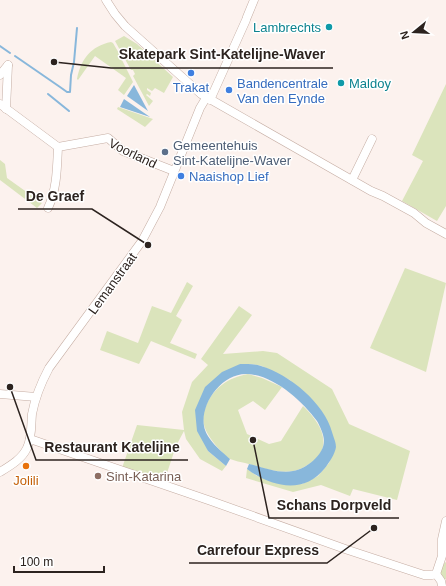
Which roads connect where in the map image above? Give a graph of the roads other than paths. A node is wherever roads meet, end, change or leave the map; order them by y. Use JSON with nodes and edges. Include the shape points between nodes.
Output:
{"nodes":[{"id":1,"x":106,"y":0,"type":"edge"},
{"id":2,"x":254,"y":0,"type":"edge"},
{"id":3,"x":0,"y":75,"type":"edge"},
{"id":4,"x":208,"y":99,"type":"junction"},
{"id":5,"x":3,"y":107,"type":"edge"},
{"id":6,"x":372,"y":140,"type":"dead end"},
{"id":7,"x":58,"y":147,"type":"junction"},
{"id":8,"x":174,"y":171,"type":"junction"},
{"id":9,"x":352,"y":180,"type":"junction"},
{"id":10,"x":48,"y":208,"type":"dead end"},
{"id":11,"x":446,"y":234,"type":"edge"},
{"id":12,"x":0,"y":394,"type":"edge"},
{"id":13,"x":36,"y":396,"type":"junction"},
{"id":14,"x":30,"y":439,"type":"junction"},
{"id":15,"x":0,"y":472,"type":"edge"},
{"id":16,"x":446,"y":521,"type":"edge"},
{"id":17,"x":436,"y":574,"type":"junction"},
{"id":18,"x":442,"y":585,"type":"edge"}],
"edges":[{"from":1,"to":4,"type":"street","via":[[125,26]]},
{"from":2,"to":4,"type":"street","name":"Lemanstraat"},
{"from":3,"to":5,"type":"street","via":[[8,64]]},
{"from":4,"to":8,"type":"street","name":"Lemanstraat","via":[[200,108]]},
{"from":4,"to":9,"type":"street"},
{"from":5,"to":7,"type":"street"},
{"from":6,"to":9,"type":"street"},
{"from":7,"to":8,"type":"street","name":"Voorland","via":[[108,138],[123,151]]},
{"from":7,"to":10,"type":"street","via":[[57,180]]},
{"from":8,"to":13,"type":"street","name":"Lemanstraat","via":[[146,235],[43,378]]},
{"from":9,"to":11,"type":"street","via":[[414,212],[426,223]]},
{"from":12,"to":13,"type":"street"},
{"from":13,"to":14,"type":"street","name":"Lemanstraat"},
{"from":14,"to":15,"type":"street","via":[[20,458]]},
{"from":14,"to":17,"type":"street","via":[[348,550],[424,575]]},
{"from":16,"to":17,"type":"street","via":[[442,556]]},
{"from":17,"to":18,"type":"street"}]}
